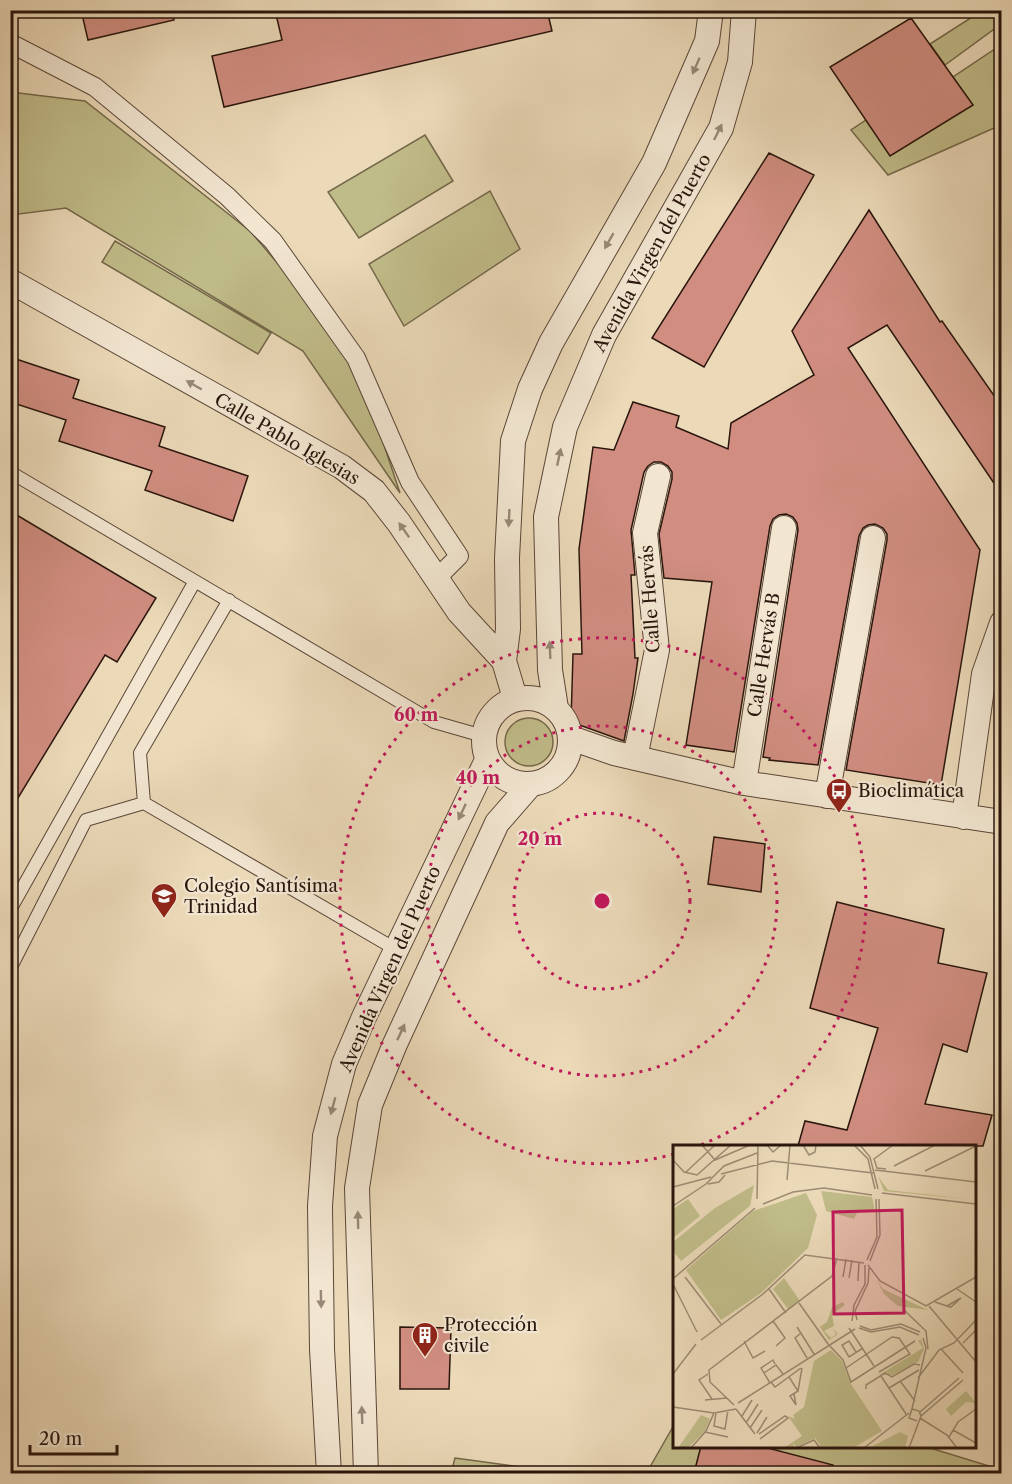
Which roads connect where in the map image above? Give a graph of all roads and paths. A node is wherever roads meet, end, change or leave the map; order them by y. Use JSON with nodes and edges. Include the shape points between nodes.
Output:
{"nodes":[{"id":1,"x":711,"y":10,"type":"edge"},
{"id":2,"x":744,"y":10,"type":"edge"},
{"id":3,"x":10,"y":43,"type":"edge"},
{"id":4,"x":10,"y":281,"type":"edge"},
{"id":5,"x":10,"y":472,"type":"edge"},
{"id":6,"x":658,"y":476,"type":"dead end"},
{"id":7,"x":783,"y":528,"type":"dead end"},
{"id":8,"x":873,"y":537,"type":"dead end"},
{"id":9,"x":437,"y":578,"type":"junction"},
{"id":10,"x":195,"y":581,"type":"junction"},
{"id":11,"x":229,"y":600,"type":"junction"},
{"id":12,"x":1002,"y":623,"type":"edge"},
{"id":13,"x":504,"y":660,"type":"junction"},
{"id":14,"x":515,"y":698,"type":"junction"},
{"id":15,"x":556,"y":708,"type":"junction"},
{"id":16,"x":483,"y":736,"type":"junction"},
{"id":17,"x":571,"y":738,"type":"junction"},
{"id":18,"x":625,"y":756,"type":"junction"},
{"id":19,"x":487,"y":760,"type":"junction"},
{"id":20,"x":562,"y":766,"type":"junction"},
{"id":21,"x":744,"y":783,"type":"junction"},
{"id":22,"x":531,"y":784,"type":"junction"},
{"id":23,"x":827,"y":796,"type":"junction"},
{"id":24,"x":144,"y":803,"type":"junction"},
{"id":25,"x":964,"y":816,"type":"junction"},
{"id":26,"x":1002,"y":822,"type":"edge"},
{"id":27,"x":10,"y":910,"type":"edge"},
{"id":28,"x":397,"y":950,"type":"junction"},
{"id":29,"x":10,"y":969,"type":"edge"},
{"id":30,"x":329,"y":1473,"type":"edge"},
{"id":31,"x":366,"y":1473,"type":"edge"}],
"edges":[{"from":1,"to":13,"type":"street","one_way":true,"via":[[707,41],[654,163],[551,343],[513,441]]},
{"from":15,"to":2,"type":"street","name":"Avenida Virgen del Puerto","one_way":true,"via":[[550,670],[546,517],[565,427],[604,335],[721,128],[740,62]]},
{"from":3,"to":9,"type":"street","via":[[95,87],[227,196],[273,241],[356,358],[410,482],[459,556]]},
{"from":9,"to":4,"type":"street","name":"Calle Pablo Iglesias","one_way":true,"via":[[374,491],[342,467]]},
{"from":5,"to":10,"type":"lane"},
{"from":6,"to":18,"type":"street","name":"Calle Hervás","via":[[645,532],[657,650]]},
{"from":7,"to":21,"type":"street","name":"Calle Hervás B"},
{"from":8,"to":23,"type":"street"},
{"from":9,"to":13,"type":"street","name":"Calle Pablo Iglesias","via":[[459,612]]},
{"from":10,"to":11,"type":"lane"},
{"from":10,"to":27,"type":"lane"},
{"from":11,"to":16,"type":"lane","via":[[434,722]]},
{"from":11,"to":24,"type":"lane","via":[[140,753]]},
{"from":12,"to":25,"type":"street","via":[[984,674]]},
{"from":13,"to":14,"type":"street","name":"Calle Pablo Iglesias"},
{"from":14,"to":15,"type":"street","via":[[531,697]]},
{"from":14,"to":16,"type":"street","via":[[495,710]]},
{"from":15,"to":17,"type":"street"},
{"from":16,"to":19,"type":"street"},
{"from":17,"to":18,"type":"street"},
{"from":17,"to":20,"type":"street"},
{"from":18,"to":20,"type":"street"},
{"from":18,"to":21,"type":"street"},
{"from":19,"to":22,"type":"street","via":[[510,781]]},
{"from":19,"to":28,"type":"street","name":"Avenida Virgen del Puerto","one_way":true},
{"from":20,"to":22,"type":"street","via":[[553,775]]},
{"from":21,"to":23,"type":"street"},
{"from":31,"to":22,"type":"street","name":"Avenida Virgen del Puerto","one_way":true,"via":[[357,1188],[370,1105],[497,824]]},
{"from":23,"to":25,"type":"street"},
{"from":24,"to":28,"type":"lane"},
{"from":24,"to":29,"type":"lane","via":[[86,820]]},
{"from":25,"to":26,"type":"street"},
{"from":28,"to":30,"type":"street","name":"Avenida Virgen del Puerto","one_way":true,"via":[[344,1064],[325,1136],[320,1206]]}]}
